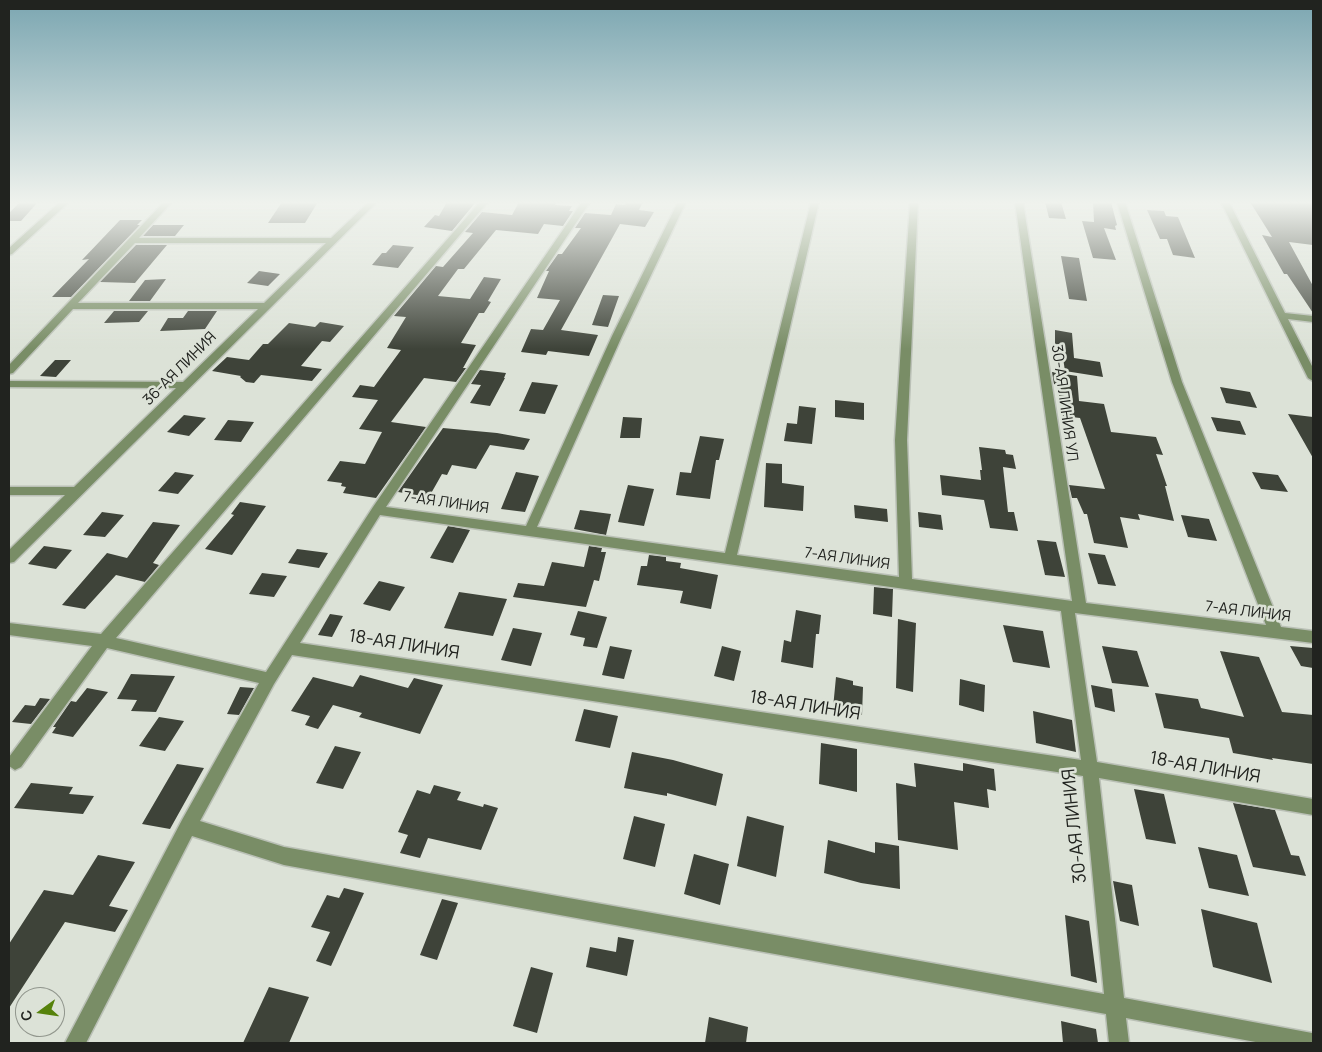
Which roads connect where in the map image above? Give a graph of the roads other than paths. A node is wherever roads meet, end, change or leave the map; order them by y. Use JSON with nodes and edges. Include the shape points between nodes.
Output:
{"nodes":[{"id":1,"x":122,"y":251,"type":"edge"},
{"id":2,"x":323,"y":251,"type":"edge"},
{"id":3,"x":442,"y":251,"type":"edge"},
{"id":4,"x":553,"y":251,"type":"edge"},
{"id":5,"x":658,"y":251,"type":"edge"},
{"id":6,"x":803,"y":251,"type":"edge"},
{"id":7,"x":912,"y":251,"type":"edge"},
{"id":8,"x":1026,"y":251,"type":"edge"},
{"id":9,"x":1136,"y":251,"type":"edge"},
{"id":10,"x":1250,"y":251,"type":"edge"},
{"id":11,"x":70,"y":306,"type":"junction"},
{"id":12,"x":265,"y":306,"type":"junction"},
{"id":13,"x":1282,"y":315,"type":"junction"},
{"id":14,"x":1313,"y":319,"type":"edge"},
{"id":15,"x":9,"y":371,"type":"edge"},
{"id":16,"x":1313,"y":378,"type":"edge"},
{"id":17,"x":9,"y":384,"type":"edge"},
{"id":18,"x":184,"y":385,"type":"junction"},
{"id":19,"x":9,"y":491,"type":"edge"},
{"id":20,"x":76,"y":491,"type":"junction"},
{"id":21,"x":377,"y":510,"type":"junction"},
{"id":22,"x":529,"y":532,"type":"junction"},
{"id":23,"x":9,"y":558,"type":"edge"},
{"id":24,"x":730,"y":559,"type":"junction"},
{"id":25,"x":906,"y":584,"type":"junction"},
{"id":26,"x":1073,"y":607,"type":"junction"},
{"id":27,"x":9,"y":629,"type":"edge"},
{"id":28,"x":1276,"y":632,"type":"junction"},
{"id":29,"x":1313,"y":637,"type":"edge"},
{"id":30,"x":104,"y":642,"type":"junction"},
{"id":31,"x":290,"y":648,"type":"junction"},
{"id":32,"x":269,"y":679,"type":"junction"},
{"id":33,"x":11,"y":764,"type":"edge"},
{"id":34,"x":1090,"y":769,"type":"junction"},
{"id":35,"x":1313,"y":807,"type":"edge"},
{"id":36,"x":188,"y":826,"type":"junction"},
{"id":37,"x":1114,"y":1006,"type":"junction"},
{"id":38,"x":75,"y":1043,"type":"edge"},
{"id":39,"x":1119,"y":1043,"type":"edge"},
{"id":40,"x":1312,"y":1043,"type":"edge"}],
"edges":[{"from":1,"to":11,"type":"street"},
{"from":2,"to":12,"type":"street","name":"36-АЯ ЛИНИЯ"},
{"from":3,"to":30,"type":"street"},
{"from":4,"to":21,"type":"street"},
{"from":5,"to":22,"type":"street"},
{"from":6,"to":24,"type":"street"},
{"from":7,"to":25,"type":"street","via":[[902,440]]},
{"from":8,"to":26,"type":"street","name":"30-АЯ ЛИНИЯ УЛ"},
{"from":9,"to":28,"type":"street","via":[[1177,382]]},
{"from":10,"to":13,"type":"street"},
{"from":11,"to":12,"type":"street"},
{"from":11,"to":15,"type":"street"},
{"from":12,"to":18,"type":"street","name":"36-АЯ ЛИНИЯ"},
{"from":13,"to":14,"type":"street"},
{"from":13,"to":16,"type":"street"},
{"from":17,"to":18,"type":"street"},
{"from":18,"to":20,"type":"street","name":"36-АЯ ЛИНИЯ"},
{"from":19,"to":20,"type":"street"},
{"from":20,"to":23,"type":"street","name":"36-АЯ ЛИНИЯ"},
{"from":21,"to":22,"type":"street","name":"7-АЯ ЛИНИЯ"},
{"from":21,"to":31,"type":"street"},
{"from":22,"to":24,"type":"street","name":"7-АЯ ЛИНИЯ"},
{"from":24,"to":25,"type":"street","name":"7-АЯ ЛИНИЯ"},
{"from":25,"to":26,"type":"street","name":"7-АЯ ЛИНИЯ"},
{"from":26,"to":28,"type":"street","name":"7-АЯ ЛИНИЯ"},
{"from":26,"to":34,"type":"street","name":"30-АЯ ЛИНИЯ"},
{"from":27,"to":30,"type":"street"},
{"from":28,"to":29,"type":"street","name":"7-АЯ ЛИНИЯ"},
{"from":30,"to":32,"type":"street"},
{"from":30,"to":33,"type":"street"},
{"from":31,"to":32,"type":"street"},
{"from":31,"to":34,"type":"street","name":"18-АЯ ЛИНИЯ"},
{"from":32,"to":36,"type":"street"},
{"from":34,"to":35,"type":"street","name":"18-АЯ ЛИНИЯ"},
{"from":34,"to":37,"type":"street","name":"30-АЯ ЛИНИЯ"},
{"from":36,"to":37,"type":"street","via":[[284,856]]},
{"from":36,"to":38,"type":"street"},
{"from":37,"to":39,"type":"street","name":"30-АЯ ЛИНИЯ"},
{"from":37,"to":40,"type":"street"}]}
